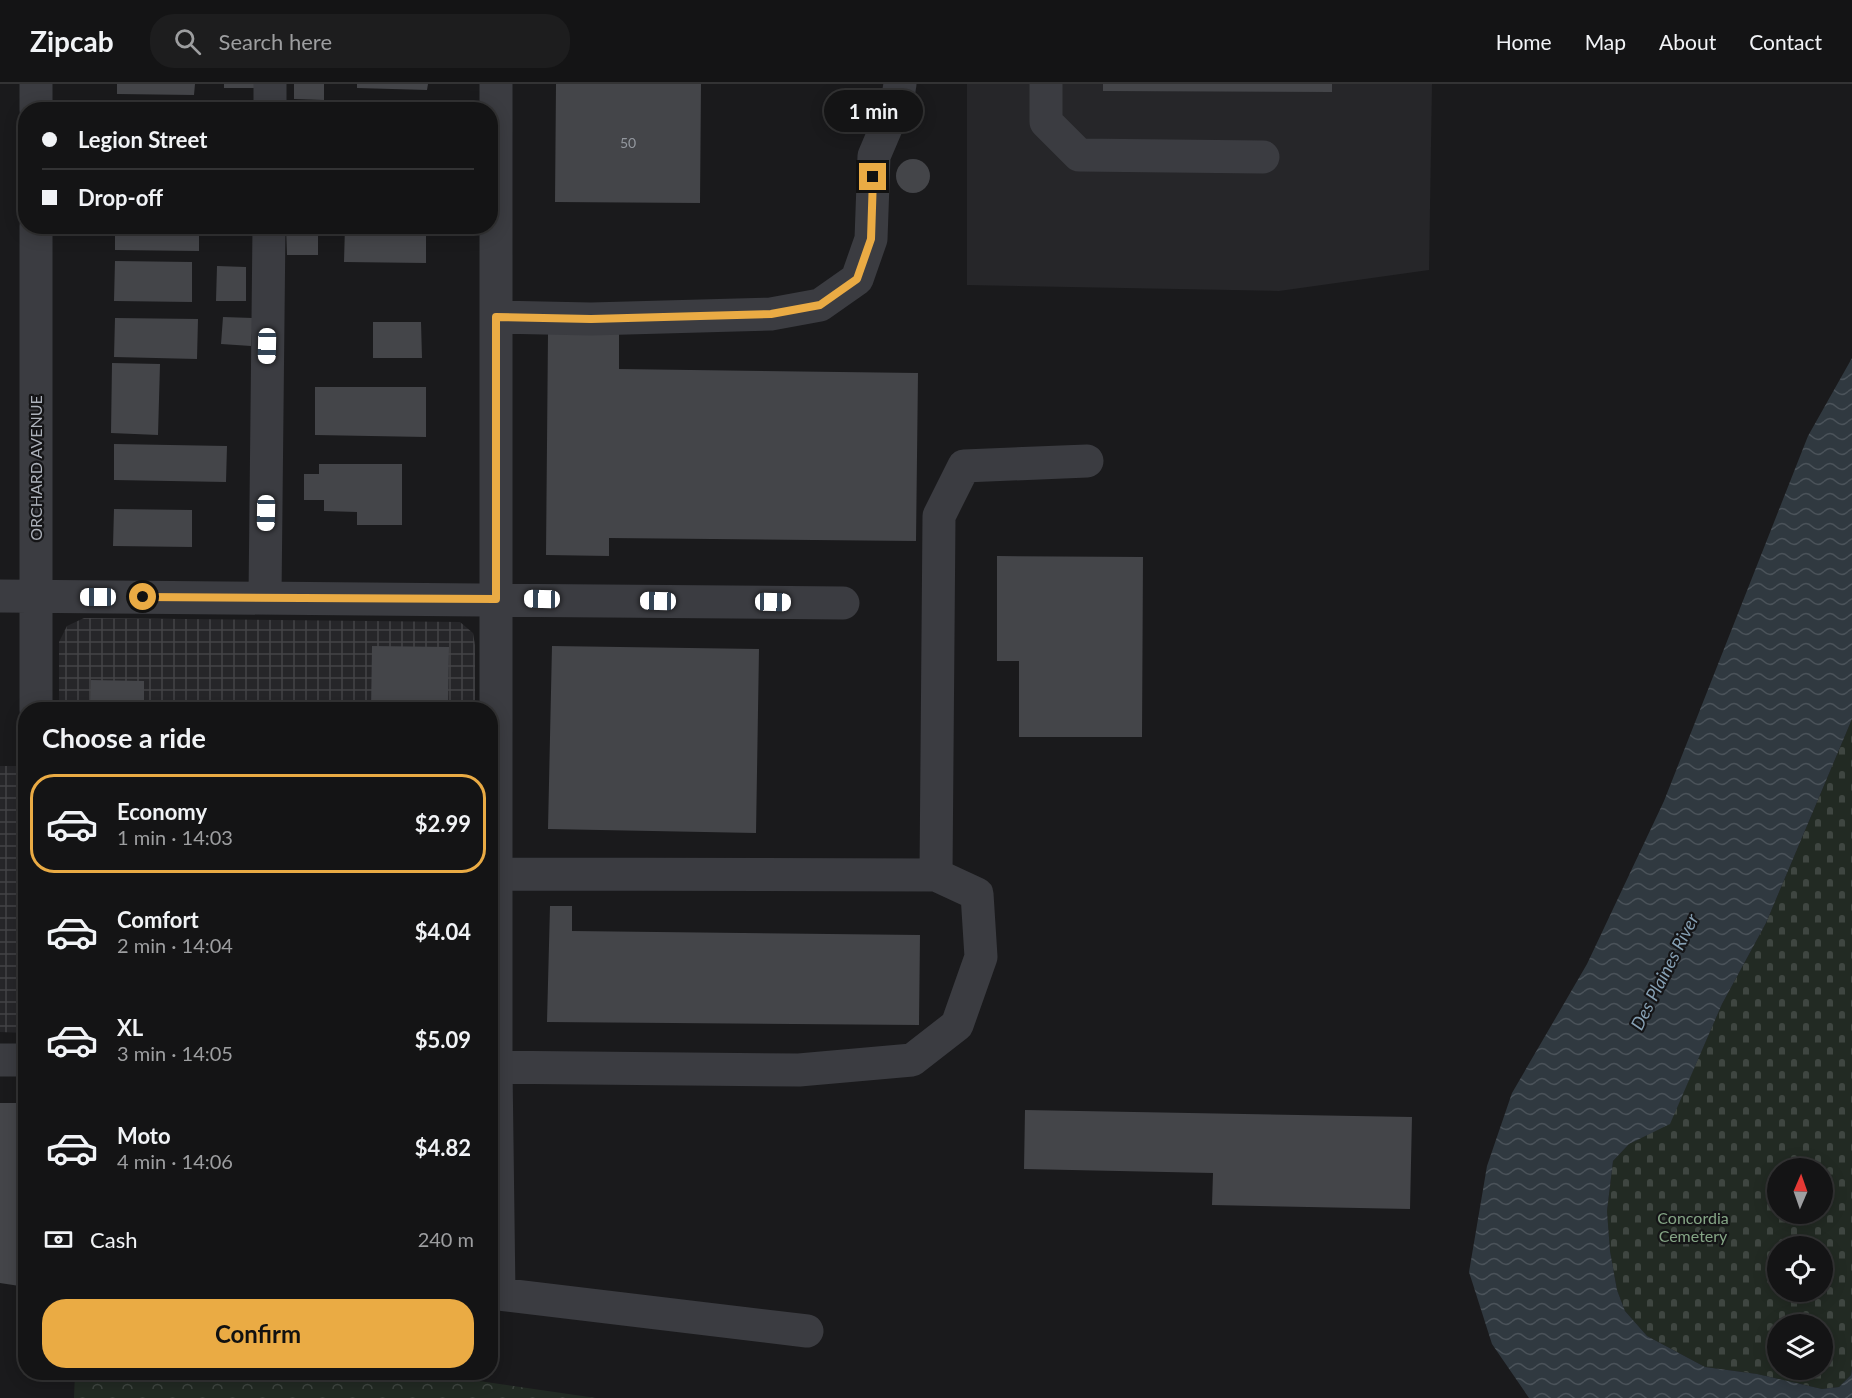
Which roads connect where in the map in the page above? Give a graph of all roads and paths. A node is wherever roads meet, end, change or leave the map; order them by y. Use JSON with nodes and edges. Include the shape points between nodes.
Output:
{"nodes":[{"id":1,"x":36,"y":84,"type":"edge"},
{"id":2,"x":270,"y":84,"type":"edge"},
{"id":3,"x":496,"y":84,"type":"edge"},
{"id":4,"x":900,"y":84,"type":"edge"},
{"id":5,"x":1046,"y":84,"type":"edge"},
{"id":6,"x":36,"y":102,"type":"edge"},
{"id":7,"x":270,"y":102,"type":"edge"},
{"id":8,"x":496,"y":102,"type":"edge"},
{"id":9,"x":1263,"y":157,"type":"dead end"},
{"id":10,"x":36,"y":234,"type":"edge"},
{"id":11,"x":269,"y":234,"type":"edge"},
{"id":12,"x":496,"y":234,"type":"edge"},
{"id":13,"x":496,"y":317,"type":"junction"},
{"id":14,"x":1087,"y":461,"type":"dead end"},
{"id":15,"x":0,"y":596,"type":"edge"},
{"id":16,"x":36,"y":596,"type":"junction"},
{"id":17,"x":265,"y":597,"type":"junction"},
{"id":18,"x":496,"y":599,"type":"junction"},
{"id":19,"x":843,"y":603,"type":"dead end"},
{"id":20,"x":36,"y":702,"type":"edge"},
{"id":21,"x":496,"y":702,"type":"edge"},
{"id":22,"x":498,"y":874,"type":"edge"},
{"id":23,"x":936,"y":875,"type":"junction"},
{"id":24,"x":0,"y":1060,"type":"edge"},
{"id":25,"x":18,"y":1060,"type":"edge"},
{"id":26,"x":498,"y":1068,"type":"edge"},
{"id":27,"x":498,"y":1294,"type":"edge"},
{"id":28,"x":807,"y":1331,"type":"dead end"}],
"edges":[{"from":1,"to":6,"type":"street"},
{"from":2,"to":7,"type":"street"},
{"from":3,"to":8,"type":"street"},
{"from":4,"to":13,"type":"street","via":[[897,102],[874,156],[871,239],[857,279],[820,305],[771,314],[591,319]]},
{"from":5,"to":9,"type":"street","via":[[1046,122],[1079,155]]},
{"from":10,"to":16,"type":"street","name":"ORCHARD AVENUE"},
{"from":11,"to":17,"type":"street"},
{"from":12,"to":13,"type":"street"},
{"from":13,"to":18,"type":"street"},
{"from":14,"to":23,"type":"street","via":[[964,466],[939,516]]},
{"from":15,"to":16,"type":"street"},
{"from":16,"to":17,"type":"street"},
{"from":16,"to":20,"type":"street","name":"ORCHARD AVENUE"},
{"from":17,"to":18,"type":"street"},
{"from":18,"to":19,"type":"street"},
{"from":18,"to":21,"type":"street"},
{"from":22,"to":23,"type":"street"},
{"from":23,"to":26,"type":"street","via":[[977,894],[981,957],[957,1025],[912,1060],[799,1070]]},
{"from":24,"to":25,"type":"street"},
{"from":27,"to":28,"type":"street"}]}
